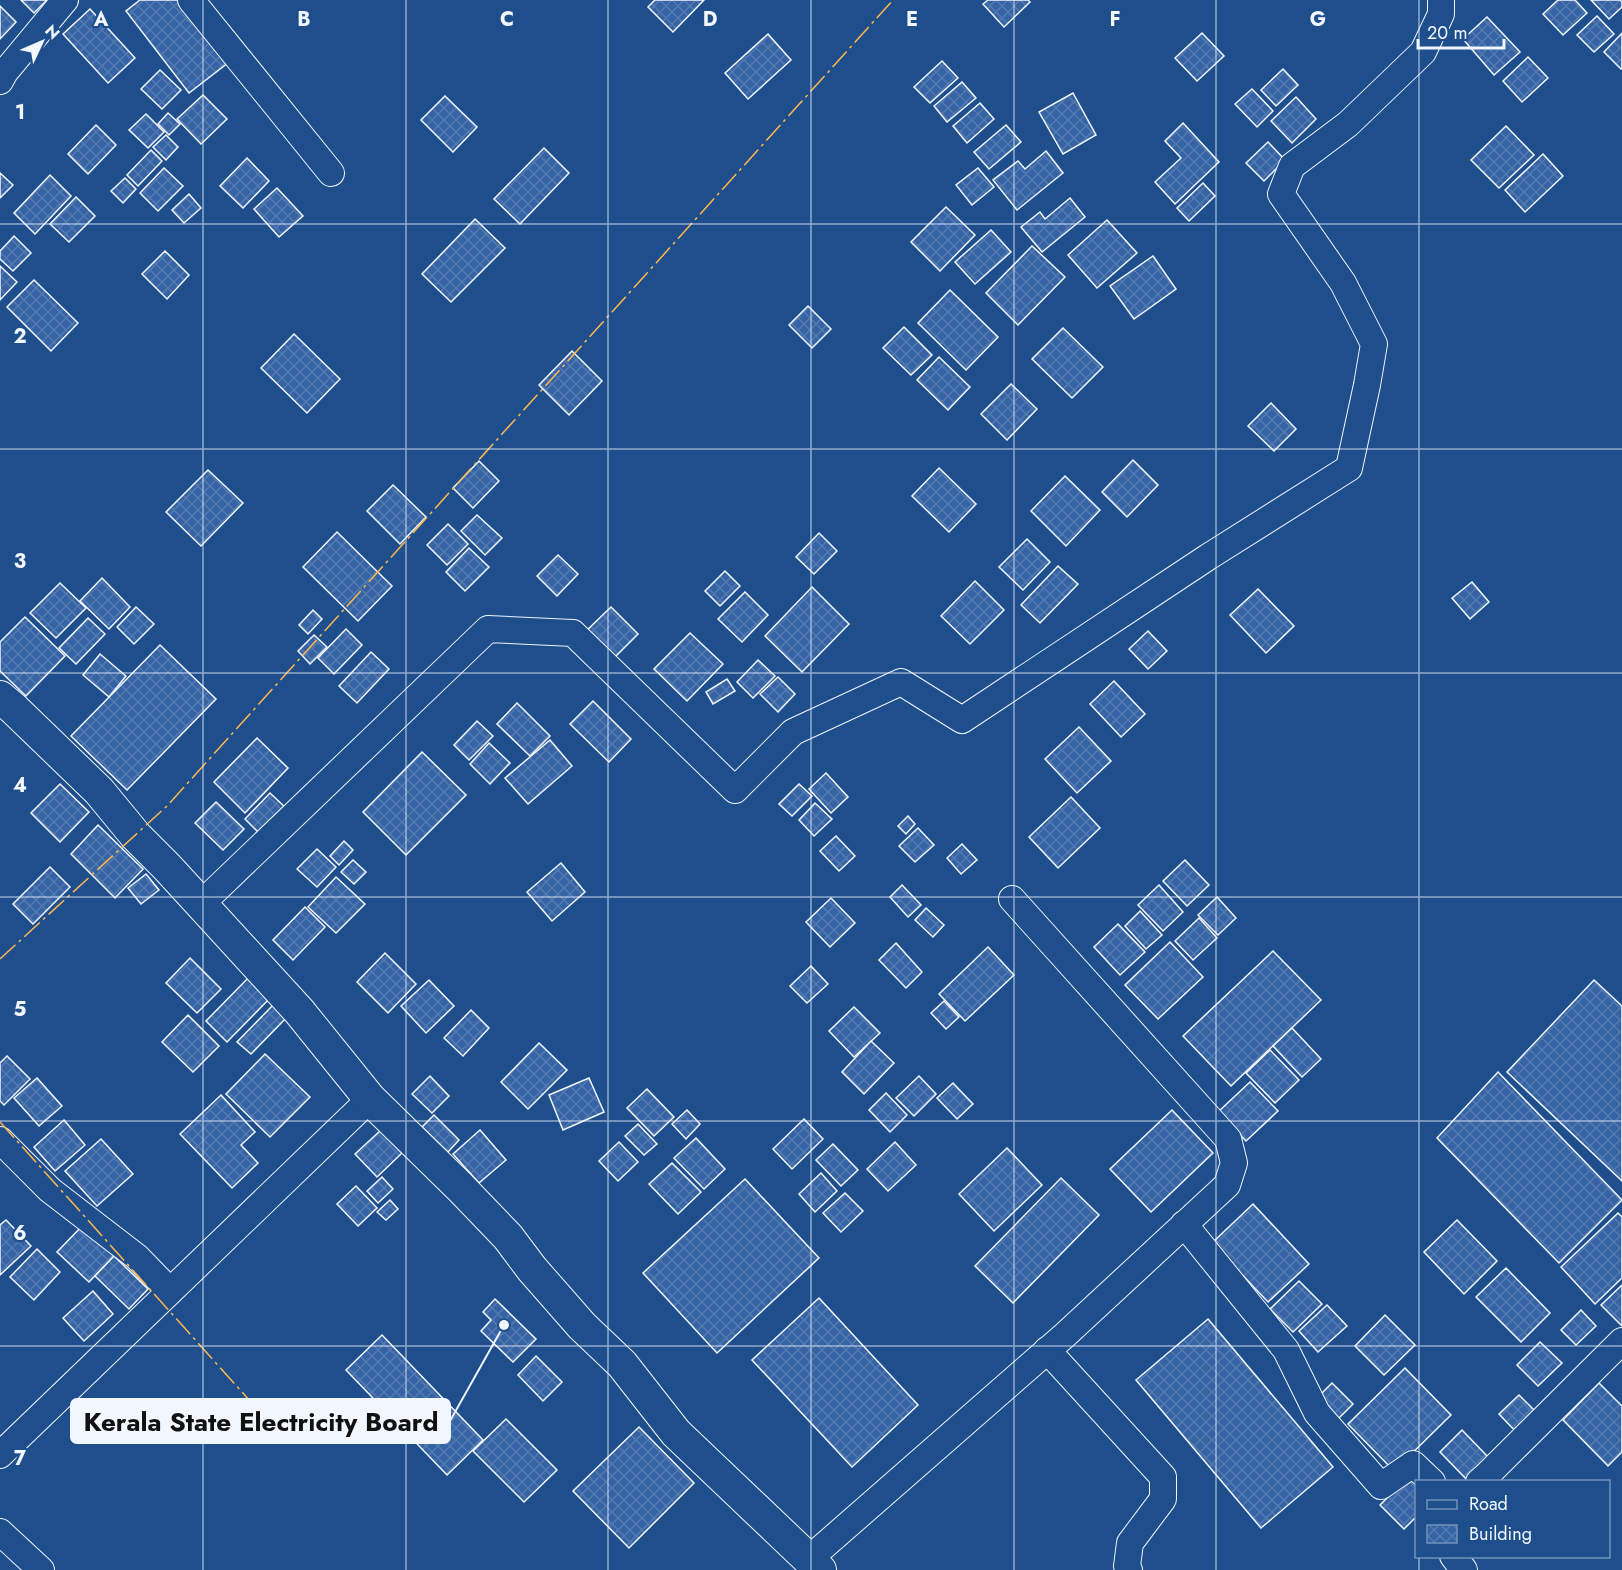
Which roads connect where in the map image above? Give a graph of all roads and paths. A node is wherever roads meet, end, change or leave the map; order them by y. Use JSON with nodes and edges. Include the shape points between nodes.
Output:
{"nodes":[{"id":1,"x":65,"y":0,"type":"edge"},
{"id":2,"x":191,"y":0,"type":"edge"},
{"id":3,"x":1441,"y":0,"type":"edge"},
{"id":4,"x":0,"y":81,"type":"edge"},
{"id":5,"x":330,"y":173,"type":"dead end"},
{"id":6,"x":0,"y":698,"type":"edge"},
{"id":7,"x":1012,"y":899,"type":"dead end"},
{"id":8,"x":201,"y":904,"type":"junction"},
{"id":9,"x":370,"y":1100,"type":"junction"},
{"id":10,"x":0,"y":1140,"type":"edge"},
{"id":11,"x":1184,"y":1224,"type":"junction"},
{"id":12,"x":170,"y":1292,"type":"junction"},
{"id":13,"x":1622,"y":1341,"type":"edge"},
{"id":14,"x":1047,"y":1350,"type":"junction"},
{"id":15,"x":0,"y":1455,"type":"edge"},
{"id":16,"x":1430,"y":1480,"type":"edge"},
{"id":17,"x":1481,"y":1480,"type":"edge"},
{"id":18,"x":0,"y":1532,"type":"edge"},
{"id":19,"x":1454,"y":1558,"type":"edge"},
{"id":20,"x":815,"y":1564,"type":"edge"},
{"id":21,"x":41,"y":1570,"type":"edge"},
{"id":22,"x":1129,"y":1570,"type":"edge"},
{"id":23,"x":1464,"y":1570,"type":"edge"}],
"edges":[{"from":1,"to":4,"type":"street"},
{"from":2,"to":5,"type":"street"},
{"from":3,"to":8,"type":"street","via":[[1441,14],[1423,52],[1348,124],[1292,166],[1281,194],[1343,283],[1374,344],[1349,468],[962,720],[901,682],[793,732],[735,790],[573,633],[488,628]]},
{"from":6,"to":8,"type":"street","via":[[99,791]]},
{"from":7,"to":11,"type":"street","via":[[1228,1139],[1234,1163],[1227,1185]]},
{"from":8,"to":9,"type":"street","via":[[299,1011]]},
{"from":9,"to":12,"type":"street"},
{"from":9,"to":20,"type":"street","via":[[508,1237],[582,1326],[622,1364],[676,1433]]},
{"from":10,"to":12,"type":"street","via":[[50,1190],[137,1257]]},
{"from":11,"to":14,"type":"street"},
{"from":11,"to":16,"type":"street","via":[[1286,1350],[1317,1413],[1381,1486],[1413,1464]]},
{"from":12,"to":15,"type":"street"},
{"from":13,"to":17,"type":"street"},
{"from":14,"to":20,"type":"street"},
{"from":14,"to":22,"type":"street","via":[[1163,1478],[1163,1499],[1130,1543]]},
{"from":18,"to":21,"type":"street"},
{"from":19,"to":23,"type":"street"}]}
